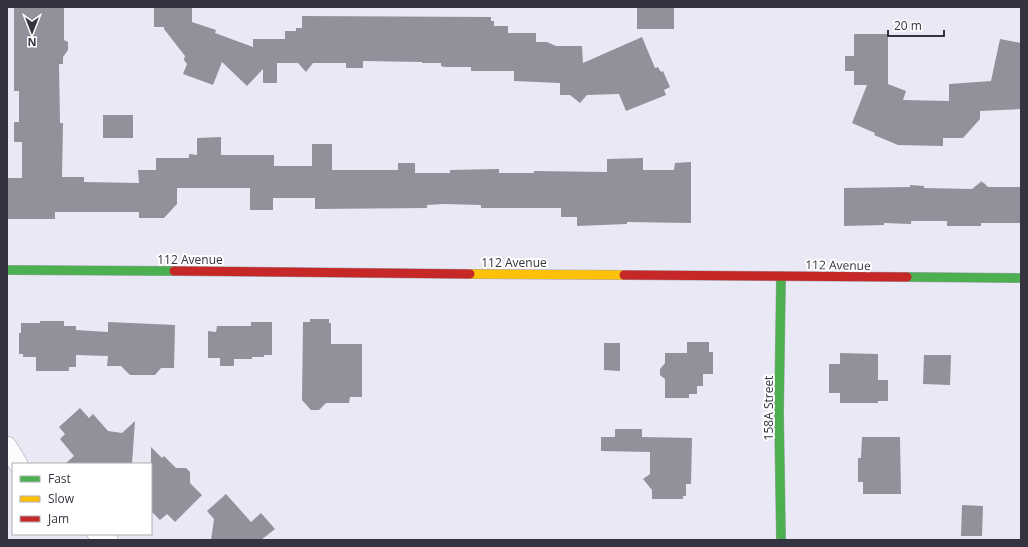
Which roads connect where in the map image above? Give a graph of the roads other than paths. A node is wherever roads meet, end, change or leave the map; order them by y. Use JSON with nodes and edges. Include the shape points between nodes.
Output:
{"nodes":[{"id":1,"x":7,"y":270,"type":"edge"},
{"id":2,"x":781,"y":276,"type":"junction"},
{"id":3,"x":1021,"y":278,"type":"edge"},
{"id":4,"x":7,"y":446,"type":"edge"},
{"id":5,"x":17,"y":463,"type":"edge"},
{"id":6,"x":99,"y":535,"type":"edge"},
{"id":7,"x":108,"y":540,"type":"edge"},
{"id":8,"x":781,"y":540,"type":"edge"}],
"edges":[{"from":1,"to":2,"type":"street","name":"112 Avenue"},
{"from":2,"to":3,"type":"street","name":"112 Avenue"},
{"from":2,"to":8,"type":"street","name":"158A Street"},
{"from":4,"to":5,"type":"street"},
{"from":6,"to":7,"type":"street"}]}
